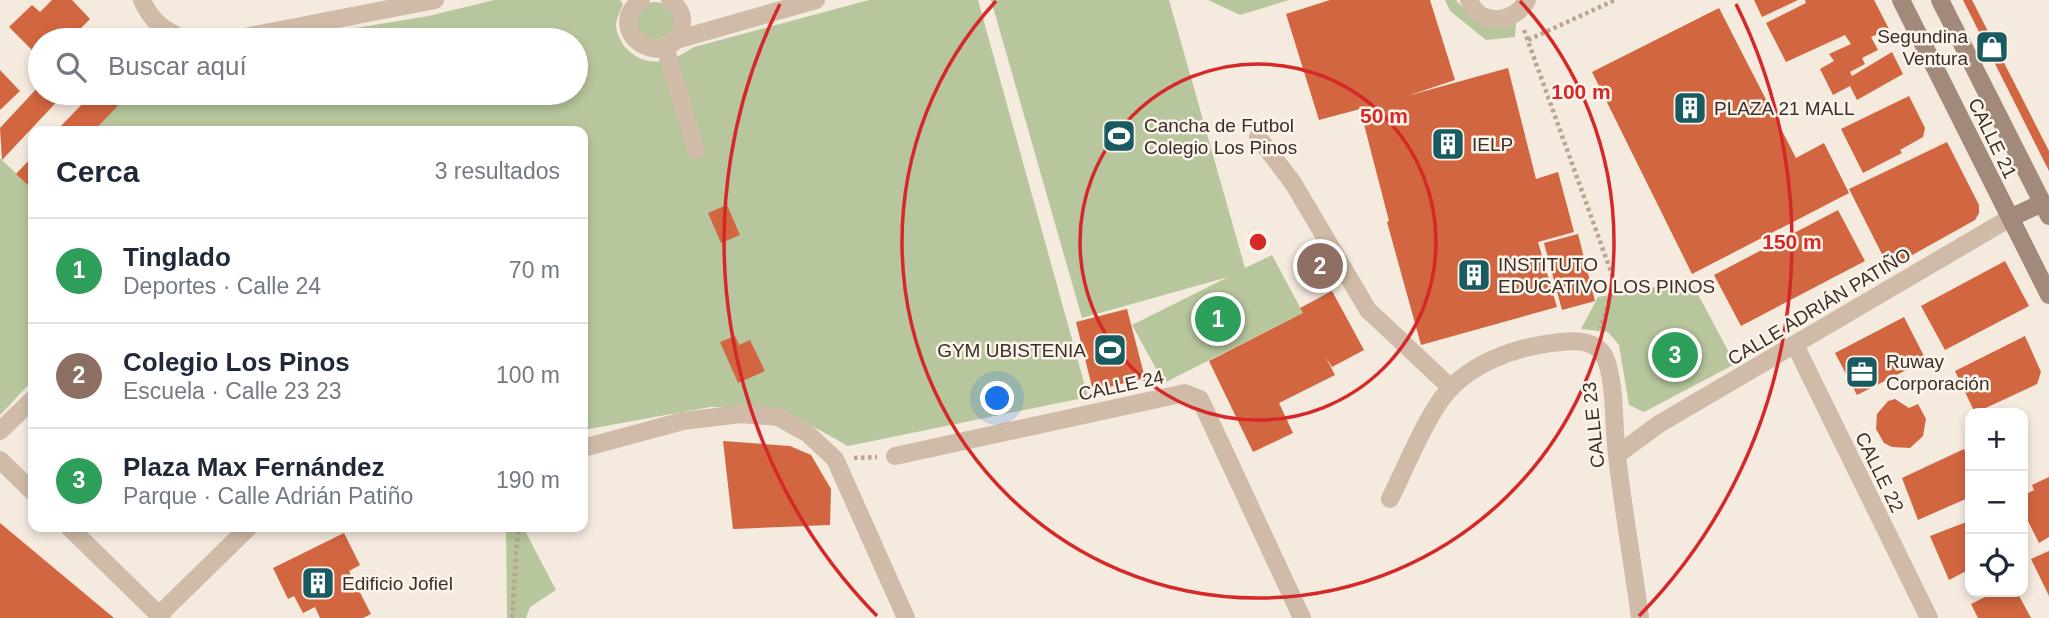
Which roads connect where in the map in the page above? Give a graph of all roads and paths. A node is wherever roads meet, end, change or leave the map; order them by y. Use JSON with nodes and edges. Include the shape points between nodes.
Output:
{"nodes":[{"id":1,"x":142,"y":0,"type":"edge"},
{"id":2,"x":435,"y":0,"type":"edge"},
{"id":3,"x":670,"y":0,"type":"edge"},
{"id":4,"x":816,"y":0,"type":"edge"},
{"id":5,"x":1469,"y":0,"type":"edge"},
{"id":6,"x":1615,"y":0,"type":"edge"},
{"id":7,"x":1901,"y":0,"type":"edge"},
{"id":8,"x":1940,"y":0,"type":"edge"},
{"id":9,"x":635,"y":2,"type":"edge"},
{"id":10,"x":1523,"y":6,"type":"edge"},
{"id":11,"x":165,"y":28,"type":"edge"},
{"id":12,"x":291,"y":28,"type":"edge"},
{"id":13,"x":1528,"y":40,"type":"junction"},
{"id":14,"x":671,"y":43,"type":"junction"},
{"id":15,"x":1258,"y":137,"type":"dead end"},
{"id":16,"x":696,"y":150,"type":"dead end"},
{"id":17,"x":2046,"y":209,"type":"edge"},
{"id":18,"x":2010,"y":218,"type":"junction"},
{"id":19,"x":2049,"y":295,"type":"edge"},
{"id":20,"x":1794,"y":345,"type":"junction"},
{"id":21,"x":1594,"y":346,"type":"junction"},
{"id":22,"x":1451,"y":388,"type":"junction"},
{"id":23,"x":28,"y":404,"type":"edge"},
{"id":24,"x":0,"y":432,"type":"edge"},
{"id":25,"x":588,"y":447,"type":"edge"},
{"id":26,"x":1617,"y":455,"type":"junction"},
{"id":27,"x":895,"y":456,"type":"joint"},
{"id":28,"x":835,"y":459,"type":"junction"},
{"id":29,"x":0,"y":460,"type":"edge"},
{"id":30,"x":28,"y":487,"type":"edge"},
{"id":31,"x":1390,"y":499,"type":"dead end"},
{"id":32,"x":73,"y":532,"type":"edge"},
{"id":33,"x":244,"y":532,"type":"edge"},
{"id":34,"x":518,"y":532,"type":"edge"},
{"id":35,"x":161,"y":616,"type":"edge"},
{"id":36,"x":512,"y":618,"type":"edge"},
{"id":37,"x":906,"y":618,"type":"edge"},
{"id":38,"x":1302,"y":618,"type":"edge"},
{"id":39,"x":1640,"y":618,"type":"edge"},
{"id":40,"x":1928,"y":618,"type":"edge"}],
"edges":[{"from":1,"to":11,"type":"street","via":[[149,16]]},
{"from":2,"to":12,"type":"street"},
{"from":3,"to":14,"type":"street","via":[[682,16]]},
{"from":4,"to":14,"type":"street"},
{"from":5,"to":10,"type":"street","via":[[1488,18],[1509,18]]},
{"from":6,"to":13,"type":"path"},
{"from":7,"to":18,"type":"main road","name":"CALLE 21"},
{"from":8,"to":17,"type":"main road","name":"CALLE 21"},
{"from":9,"to":14,"type":"street","via":[[628,22],[634,38],[648,48]]},
{"from":10,"to":13,"type":"path"},
{"from":13,"to":21,"type":"path","via":[[1615,283]]},
{"from":14,"to":16,"type":"street"},
{"from":15,"to":22,"type":"street","via":[[1293,183],[1368,310]]},
{"from":17,"to":18,"type":"main road"},
{"from":18,"to":19,"type":"main road","name":"CALLE 21"},
{"from":18,"to":20,"type":"street","name":"CALLE ADRIÁN PATIÑO"},
{"from":20,"to":26,"type":"street","name":"CALLE ADRIÁN PATIÑO","via":[[1659,424]]},
{"from":20,"to":40,"type":"street","name":"CALLE 22"},
{"from":21,"to":22,"type":"street","via":[[1581,340],[1506,354],[1463,376]]},
{"from":21,"to":26,"type":"street","name":"CALLE 23","via":[[1606,359]]},
{"from":22,"to":31,"type":"street","via":[[1438,404]]},
{"from":23,"to":24,"type":"street"},
{"from":25,"to":28,"type":"street","via":[[683,421],[741,414],[778,417],[807,433]]},
{"from":26,"to":39,"type":"street","name":"CALLE 23"},
{"from":27,"to":28,"type":"path"},
{"from":27,"to":38,"type":"street","name":"CALLE 24","via":[[1185,393],[1200,399]]},
{"from":28,"to":37,"type":"street"},
{"from":29,"to":30,"type":"street"},
{"from":32,"to":35,"type":"street"},
{"from":33,"to":35,"type":"street"},
{"from":34,"to":36,"type":"path"}]}
